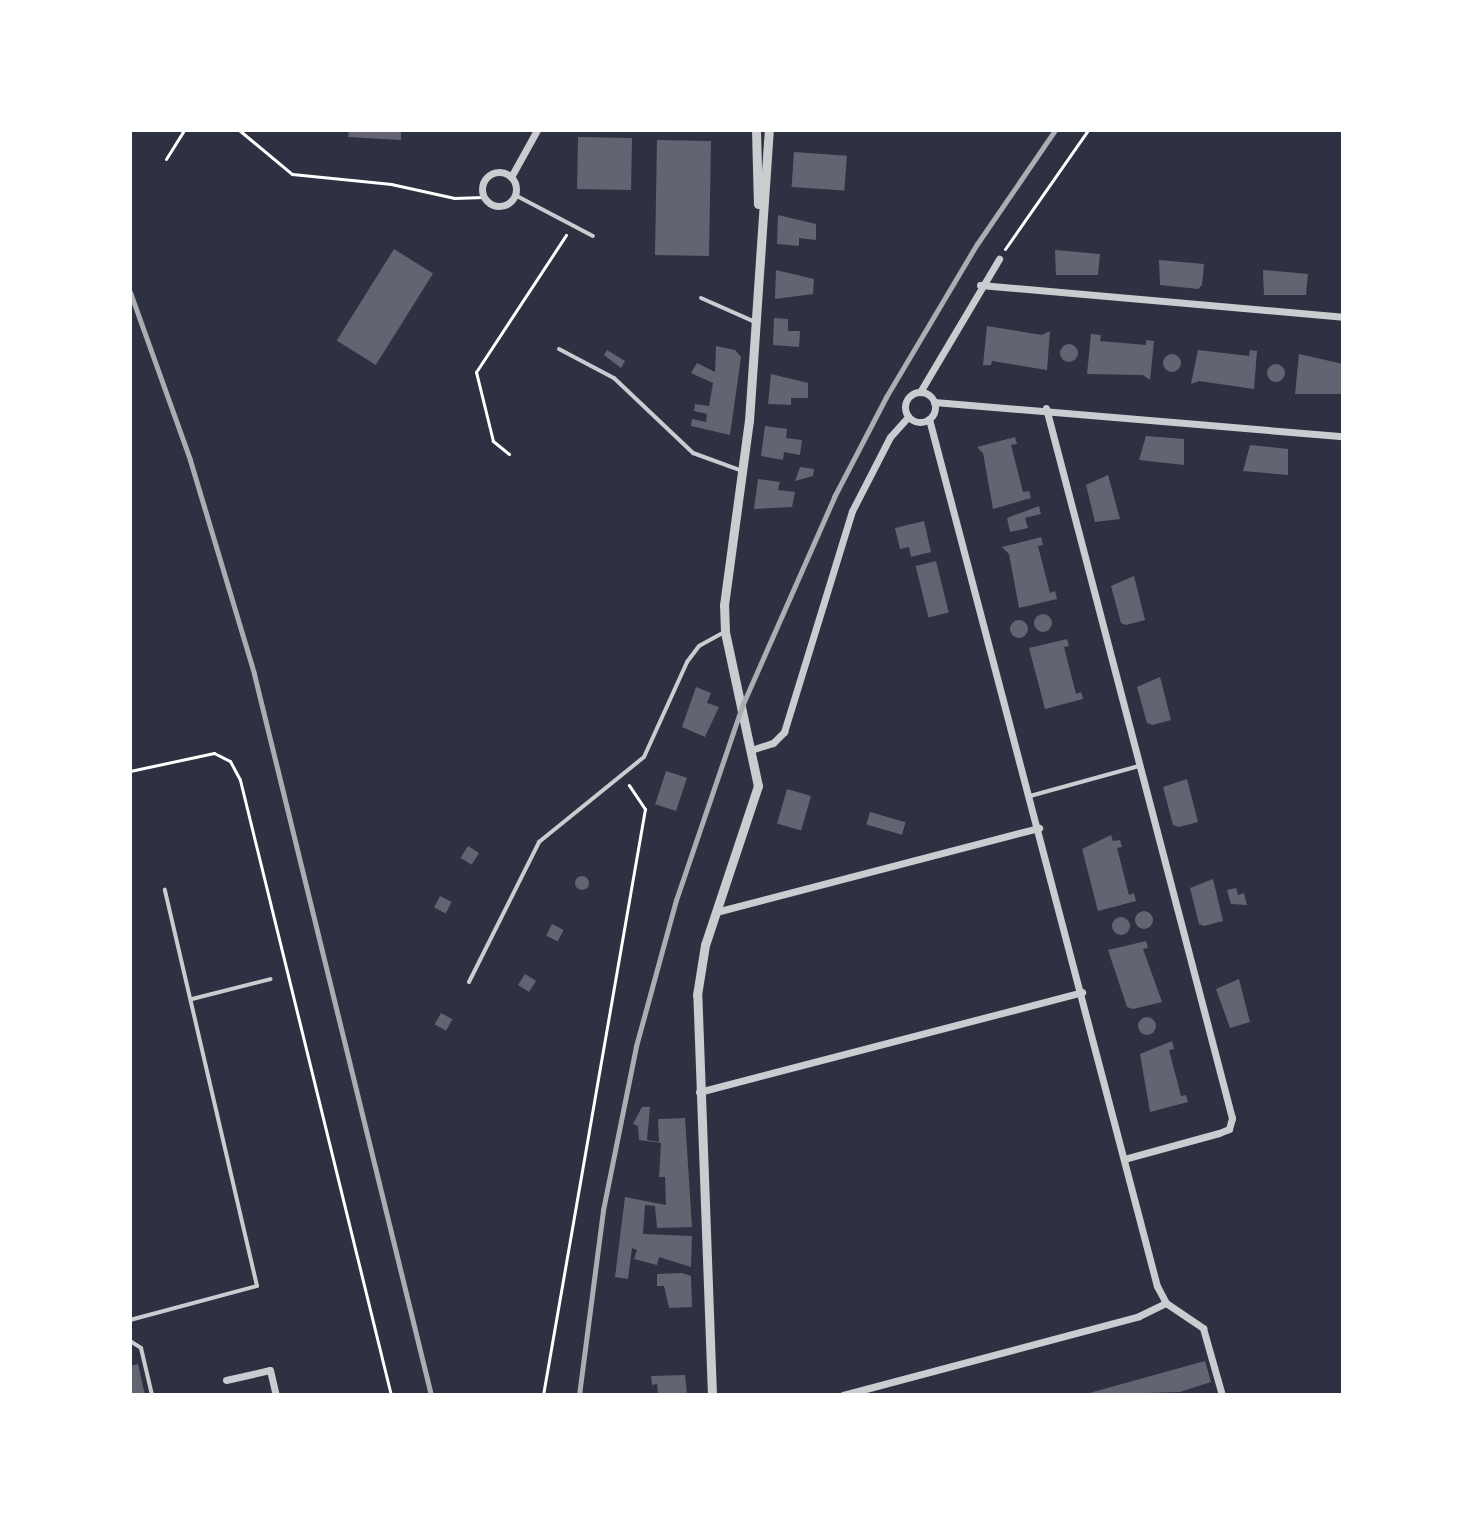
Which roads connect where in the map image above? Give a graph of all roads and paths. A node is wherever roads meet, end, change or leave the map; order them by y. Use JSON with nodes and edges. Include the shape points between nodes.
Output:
{"nodes":[{"id":1,"x":184,"y":130,"type":"edge"},
{"id":2,"x":239,"y":130,"type":"edge"},
{"id":3,"x":537,"y":130,"type":"edge"},
{"id":4,"x":756,"y":130,"type":"edge"},
{"id":5,"x":769,"y":130,"type":"edge"},
{"id":6,"x":1088,"y":130,"type":"edge"},
{"id":7,"x":166,"y":159,"type":"dead end"},
{"id":8,"x":511,"y":177,"type":"junction"},
{"id":9,"x":515,"y":195,"type":"junction"},
{"id":10,"x":484,"y":197,"type":"junction"},
{"id":11,"x":572,"y":225,"type":"junction"},
{"id":12,"x":593,"y":236,"type":"dead end"},
{"id":13,"x":760,"y":244,"type":"junction"},
{"id":14,"x":999,"y":259,"type":"joint"},
{"id":15,"x":980,"y":285,"type":"junction"},
{"id":16,"x":701,"y":298,"type":"dead end"},
{"id":17,"x":1343,"y":317,"type":"edge"},
{"id":18,"x":756,"y":321,"type":"junction"},
{"id":19,"x":559,"y":349,"type":"dead end"},
{"id":20,"x":920,"y":392,"type":"junction"},
{"id":21,"x":934,"y":402,"type":"junction"},
{"id":22,"x":1046,"y":408,"type":"junction"},
{"id":23,"x":908,"y":417,"type":"junction"},
{"id":24,"x":929,"y":419,"type":"junction"},
{"id":25,"x":1343,"y":436,"type":"edge"},
{"id":26,"x":509,"y":454,"type":"dead end"},
{"id":27,"x":742,"y":470,"type":"junction"},
{"id":28,"x":725,"y":632,"type":"junction"},
{"id":29,"x":754,"y":749,"type":"junction"},
{"id":30,"x":1139,"y":766,"type":"junction"},
{"id":31,"x":130,"y":771,"type":"edge"},
{"id":32,"x":622,"y":775,"type":"junction"},
{"id":33,"x":1030,"y":796,"type":"junction"},
{"id":34,"x":1039,"y":828,"type":"junction"},
{"id":35,"x":165,"y":890,"type":"dead end"},
{"id":36,"x":716,"y":912,"type":"junction"},
{"id":37,"x":1343,"y":942,"type":"edge"},
{"id":38,"x":271,"y":979,"type":"dead end"},
{"id":39,"x":469,"y":982,"type":"dead end"},
{"id":40,"x":1082,"y":992,"type":"junction"},
{"id":41,"x":192,"y":999,"type":"junction"},
{"id":42,"x":699,"y":1092,"type":"junction"},
{"id":43,"x":1343,"y":1094,"type":"edge"},
{"id":44,"x":1124,"y":1159,"type":"junction"},
{"id":45,"x":1166,"y":1303,"type":"junction"},
{"id":46,"x":130,"y":1320,"type":"edge"},
{"id":47,"x":130,"y":1341,"type":"edge"},
{"id":48,"x":226,"y":1380,"type":"dead end"},
{"id":49,"x":877,"y":1385,"type":"junction"},
{"id":50,"x":152,"y":1395,"type":"edge"},
{"id":51,"x":276,"y":1395,"type":"edge"},
{"id":52,"x":391,"y":1395,"type":"edge"},
{"id":53,"x":543,"y":1395,"type":"edge"},
{"id":54,"x":712,"y":1395,"type":"edge"},
{"id":55,"x":843,"y":1395,"type":"edge"},
{"id":56,"x":880,"y":1395,"type":"edge"},
{"id":57,"x":1222,"y":1395,"type":"edge"}],
"edges":[{"from":1,"to":7,"type":"path"},
{"from":2,"to":10,"type":"path","via":[[292,174],[431,190],[454,198]]},
{"from":3,"to":8,"type":"street"},
{"from":4,"to":13,"type":"street"},
{"from":5,"to":13,"type":"street"},
{"from":6,"to":14,"type":"path"},
{"from":8,"to":9,"type":"street"},
{"from":8,"to":10,"type":"street","via":[[496,172],[487,177]]},
{"from":9,"to":10,"type":"street","via":[[498,205]]},
{"from":9,"to":11,"type":"lane"},
{"from":11,"to":12,"type":"lane"},
{"from":11,"to":26,"type":"path","via":[[476,372],[493,441]]},
{"from":13,"to":18,"type":"street"},
{"from":14,"to":15,"type":"street"},
{"from":15,"to":17,"type":"street"},
{"from":15,"to":20,"type":"street"},
{"from":16,"to":18,"type":"lane"},
{"from":18,"to":27,"type":"street"},
{"from":19,"to":27,"type":"lane","via":[[614,378],[685,447]]},
{"from":20,"to":21,"type":"street"},
{"from":20,"to":23,"type":"street","via":[[905,401]]},
{"from":21,"to":22,"type":"street"},
{"from":21,"to":24,"type":"street"},
{"from":22,"to":25,"type":"street"},
{"from":22,"to":30,"type":"street"},
{"from":23,"to":24,"type":"street","via":[[918,423]]},
{"from":23,"to":29,"type":"street","via":[[885,446],[852,511],[784,732],[773,743]]},
{"from":24,"to":33,"type":"street"},
{"from":27,"to":28,"type":"street","via":[[725,592]]},
{"from":28,"to":29,"type":"street"},
{"from":28,"to":32,"type":"lane","via":[[693,653],[650,748]]},
{"from":29,"to":36,"type":"street","via":[[754,811]]},
{"from":30,"to":33,"type":"lane"},
{"from":30,"to":44,"type":"street","via":[[1232,1118],[1225,1131]]},
{"from":31,"to":52,"type":"path","via":[[214,753],[230,761],[240,780]]},
{"from":32,"to":39,"type":"lane","via":[[545,834]]},
{"from":32,"to":53,"type":"path","via":[[645,809]]},
{"from":33,"to":34,"type":"street"},
{"from":34,"to":36,"type":"street"},
{"from":34,"to":40,"type":"street"},
{"from":35,"to":41,"type":"lane"},
{"from":36,"to":42,"type":"street","via":[[698,981]]},
{"from":37,"to":43,"type":"path"},
{"from":38,"to":41,"type":"lane"},
{"from":40,"to":42,"type":"street"},
{"from":40,"to":44,"type":"street"},
{"from":41,"to":46,"type":"lane","via":[[257,1286]]},
{"from":42,"to":54,"type":"street"},
{"from":44,"to":45,"type":"street"},
{"from":45,"to":49,"type":"street","via":[[1139,1316]]},
{"from":45,"to":57,"type":"street","via":[[1203,1328]]},
{"from":47,"to":50,"type":"lane","via":[[141,1348]]},
{"from":48,"to":51,"type":"street","via":[[270,1370]]},
{"from":49,"to":55,"type":"street"},
{"from":49,"to":56,"type":"street"}]}
